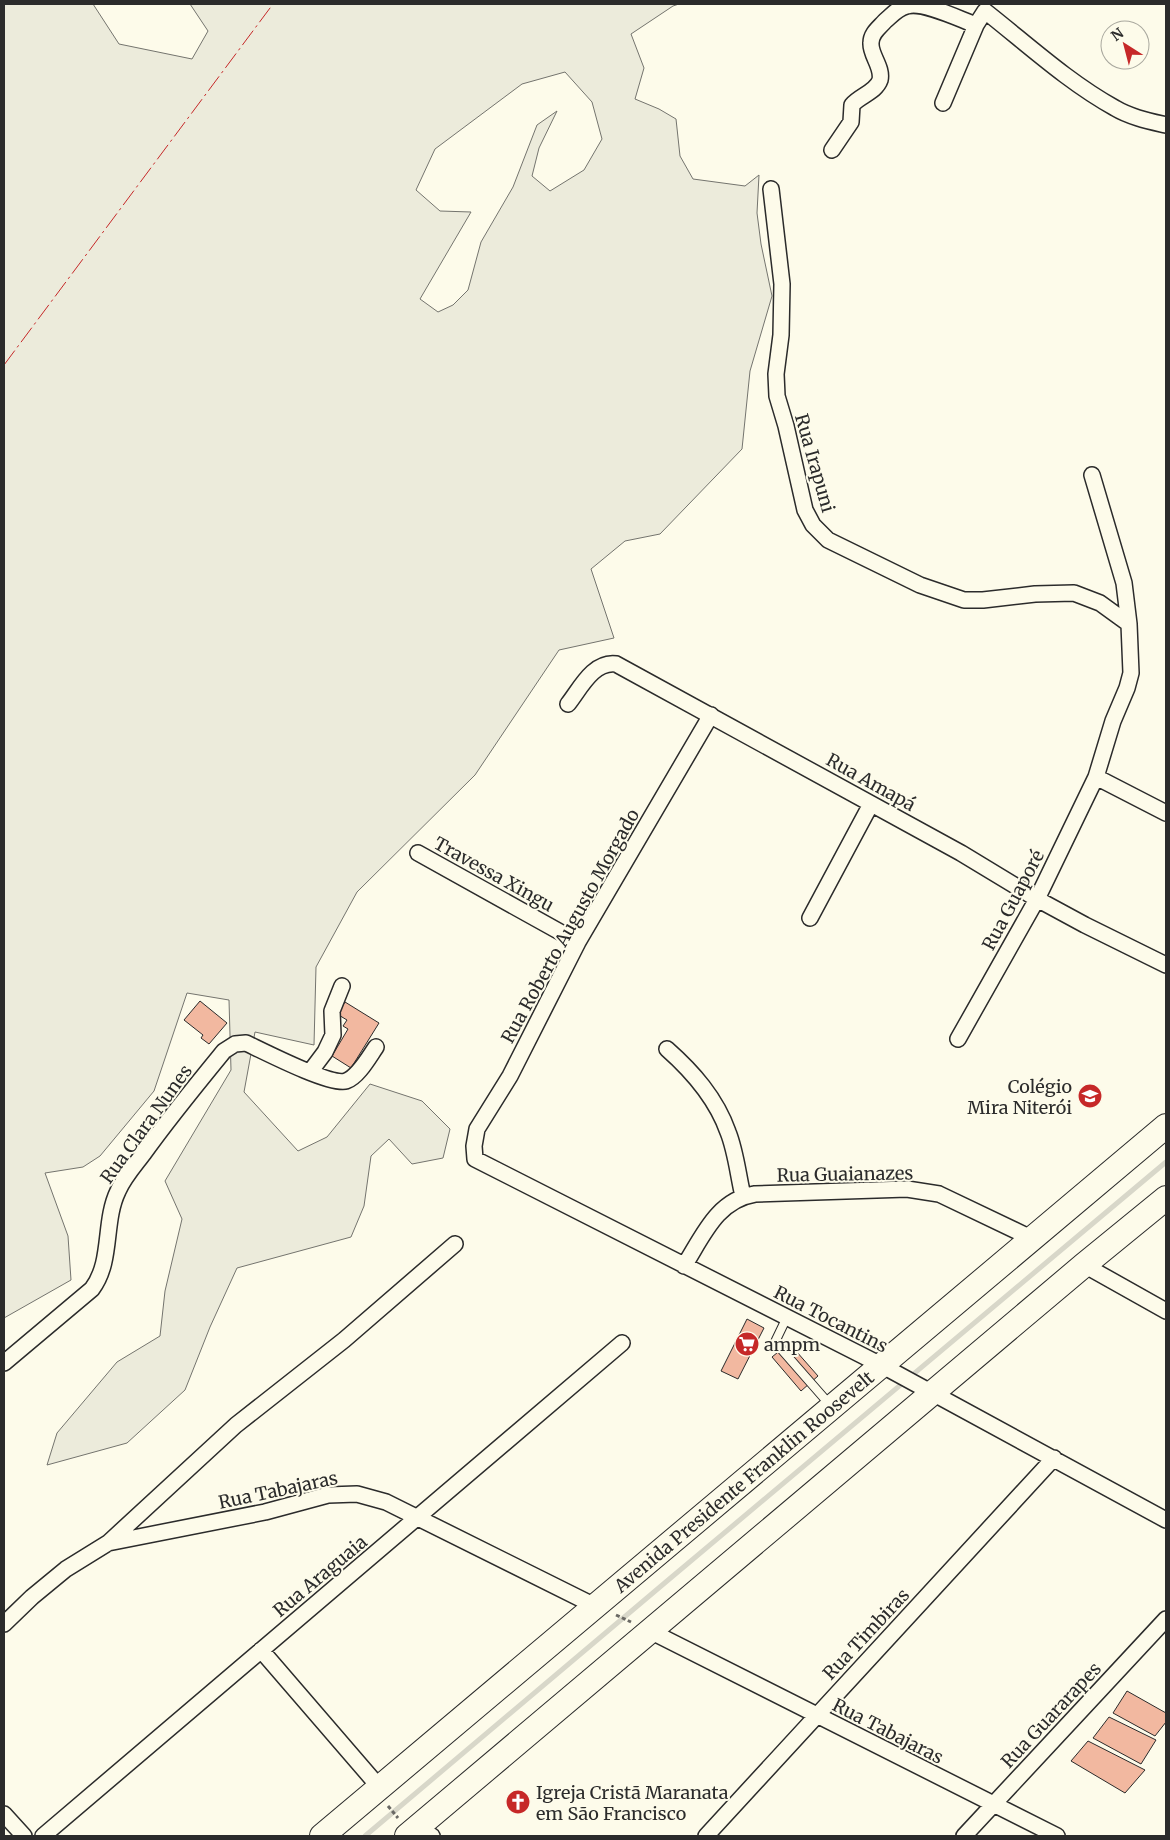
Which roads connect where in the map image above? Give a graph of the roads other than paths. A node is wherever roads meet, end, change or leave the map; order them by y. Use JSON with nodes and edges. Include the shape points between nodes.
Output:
{"nodes":[{"id":1,"x":987,"y":7,"type":"edge"},
{"id":2,"x":976,"y":25,"type":"junction"},
{"id":3,"x":944,"y":103,"type":"dead end"},
{"id":4,"x":1166,"y":125,"type":"edge"},
{"id":5,"x":832,"y":150,"type":"dead end"},
{"id":6,"x":771,"y":189,"type":"dead end"},
{"id":7,"x":1092,"y":475,"type":"dead end"},
{"id":8,"x":1129,"y":624,"type":"junction"},
{"id":9,"x":568,"y":704,"type":"dead end"},
{"id":10,"x":711,"y":715,"type":"junction"},
{"id":11,"x":1096,"y":777,"type":"junction"},
{"id":12,"x":871,"y":804,"type":"junction"},
{"id":13,"x":1166,"y":813,"type":"edge"},
{"id":14,"x":418,"y":853,"type":"dead end"},
{"id":15,"x":1037,"y":899,"type":"junction"},
{"id":16,"x":810,"y":918,"type":"dead end"},
{"id":17,"x":578,"y":942,"type":"junction"},
{"id":18,"x":1166,"y":965,"type":"edge"},
{"id":19,"x":342,"y":986,"type":"dead end"},
{"id":20,"x":958,"y":1039,"type":"dead end"},
{"id":21,"x":376,"y":1047,"type":"dead end"},
{"id":22,"x":666,"y":1049,"type":"dead end"},
{"id":23,"x":310,"y":1072,"type":"junction"},
{"id":24,"x":1166,"y":1126,"type":"edge"},
{"id":25,"x":476,"y":1159,"type":"joint"},
{"id":26,"x":743,"y":1196,"type":"junction"},
{"id":27,"x":1166,"y":1198,"type":"edge"},
{"id":28,"x":1030,"y":1238,"type":"junction"},
{"id":29,"x":455,"y":1244,"type":"dead end"},
{"id":30,"x":1084,"y":1265,"type":"junction"},
{"id":31,"x":684,"y":1266,"type":"junction"},
{"id":32,"x":1166,"y":1311,"type":"edge"},
{"id":33,"x":787,"y":1317,"type":"junction"},
{"id":34,"x":622,"y":1343,"type":"dead end"},
{"id":35,"x":4,"y":1363,"type":"edge"},
{"id":36,"x":890,"y":1370,"type":"junction"},
{"id":37,"x":925,"y":1389,"type":"junction"},
{"id":38,"x":831,"y":1407,"type":"junction"},
{"id":39,"x":1054,"y":1458,"type":"junction"},
{"id":40,"x":417,"y":1518,"type":"junction"},
{"id":41,"x":1166,"y":1520,"type":"edge"},
{"id":42,"x":108,"y":1543,"type":"junction"},
{"id":43,"x":595,"y":1606,"type":"junction"},
{"id":44,"x":1166,"y":1619,"type":"edge"},
{"id":45,"x":4,"y":1624,"type":"edge"},
{"id":46,"x":641,"y":1627,"type":"junction"},
{"id":47,"x":261,"y":1650,"type":"junction"},
{"id":48,"x":816,"y":1716,"type":"junction"},
{"id":49,"x":383,"y":1795,"type":"junction"},
{"id":50,"x":993,"y":1805,"type":"junction"},
{"id":51,"x":4,"y":1814,"type":"edge"},
{"id":52,"x":414,"y":1830,"type":"edge"},
{"id":53,"x":24,"y":1836,"type":"edge"},
{"id":54,"x":43,"y":1836,"type":"edge"},
{"id":55,"x":322,"y":1836,"type":"edge"},
{"id":56,"x":706,"y":1836,"type":"edge"},
{"id":57,"x":964,"y":1836,"type":"edge"},
{"id":58,"x":1057,"y":1836,"type":"edge"}],
"edges":[{"from":1,"to":2,"type":"street"},
{"from":1,"to":4,"type":"street","via":[[1080,86],[1116,110]]},
{"from":2,"to":3,"type":"street"},
{"from":2,"to":5,"type":"street","via":[[920,5],[909,5],[895,11],[872,34],[871,50],[880,79],[873,89],[852,105],[851,122]]},
{"from":6,"to":8,"type":"street","name":"Rua Irapuni","via":[[782,284],[777,396],[805,510],[813,525],[828,540],[920,585],[964,600],[1074,593],[1100,603]]},
{"from":7,"to":8,"type":"street","name":"Rua Guaporé","via":[[1124,583]]},
{"from":8,"to":11,"type":"street","name":"Rua Guaporé","via":[[1132,672]]},
{"from":9,"to":10,"type":"street","name":"Rua Amapá","via":[[596,669],[609,663]]},
{"from":10,"to":12,"type":"street","name":"Rua Amapá"},
{"from":10,"to":17,"type":"street","name":"Rua Roberto Augusto Morgado"},
{"from":11,"to":13,"type":"street"},
{"from":11,"to":15,"type":"street","name":"Rua Guaporé"},
{"from":12,"to":15,"type":"street","name":"Rua Amapá"},
{"from":12,"to":16,"type":"street"},
{"from":14,"to":17,"type":"street","name":"Travessa Xingu"},
{"from":15,"to":18,"type":"street","name":"Rua Amapá"},
{"from":15,"to":20,"type":"street","name":"Rua Guaporé"},
{"from":17,"to":25,"type":"street","name":"Rua Roberto Augusto Morgado","via":[[510,1076],[477,1129]]},
{"from":19,"to":23,"type":"street","via":[[332,1011],[333,1035]]},
{"from":21,"to":23,"type":"street","name":"Rua Clara Nunes","via":[[347,1080],[339,1082]]},
{"from":22,"to":26,"type":"street","via":[[688,1068],[716,1105],[729,1133]]},
{"from":23,"to":35,"type":"street","name":"Rua Clara Nunes","via":[[246,1043],[235,1044],[224,1051],[170,1117],[118,1189],[111,1207],[100,1279]]},
{"from":24,"to":28,"type":"main road","name":"Avenida Presidente Franklin Roosevelt"},
{"from":25,"to":31,"type":"street","name":"Rua Tocantins"},
{"from":26,"to":28,"type":"street","name":"Rua Guaianazes","via":[[907,1188],[939,1194]]},
{"from":26,"to":31,"type":"street","name":"Rua Guaianazes","via":[[716,1215]]},
{"from":27,"to":30,"type":"main road"},
{"from":28,"to":36,"type":"main road","name":"Avenida Presidente Franklin Roosevelt"},
{"from":29,"to":42,"type":"street","via":[[344,1340],[236,1425]]},
{"from":30,"to":32,"type":"street"},
{"from":30,"to":37,"type":"main road"},
{"from":31,"to":33,"type":"street","name":"Rua Tocantins"},
{"from":33,"to":36,"type":"street","name":"Rua Tocantins"},
{"from":33,"to":38,"type":"lane","via":[[775,1342]]},
{"from":34,"to":40,"type":"street","name":"Rua Araguaia"},
{"from":36,"to":37,"type":"street","name":"Rua Tocantins"},
{"from":36,"to":38,"type":"main road","name":"Avenida Presidente Franklin Roosevelt"},
{"from":37,"to":39,"type":"street","name":"Rua Tocantins"},
{"from":37,"to":46,"type":"main road"},
{"from":38,"to":43,"type":"main road","name":"Avenida Presidente Franklin Roosevelt"},
{"from":39,"to":41,"type":"street","name":"Rua Tocantins"},
{"from":39,"to":48,"type":"street","name":"Rua Timbiras"},
{"from":40,"to":42,"type":"street","name":"Rua Tabajaras","via":[[386,1502],[357,1494],[328,1495],[265,1512]]},
{"from":40,"to":43,"type":"street","name":"Rua Tabajaras"},
{"from":40,"to":47,"type":"street","name":"Rua Araguaia"},
{"from":42,"to":45,"type":"street","name":"Rua Tabajaras","via":[[66,1569]]},
{"from":43,"to":49,"type":"main road","name":"Avenida Presidente Franklin Roosevelt"},
{"from":44,"to":50,"type":"street","name":"Rua Guararapes"},
{"from":46,"to":48,"type":"street","name":"Rua Tabajaras"},
{"from":46,"to":52,"type":"main road"},
{"from":47,"to":49,"type":"street"},
{"from":47,"to":54,"type":"street","name":"Rua Araguaia"},
{"from":48,"to":50,"type":"street","name":"Rua Tabajaras"},
{"from":48,"to":56,"type":"street","name":"Rua Timbiras"},
{"from":49,"to":55,"type":"main road","name":"Avenida Presidente Franklin Roosevelt"},
{"from":50,"to":57,"type":"street","name":"Rua Guararapes"},
{"from":50,"to":58,"type":"street","name":"Rua Tabajaras"},
{"from":51,"to":53,"type":"street"}]}
